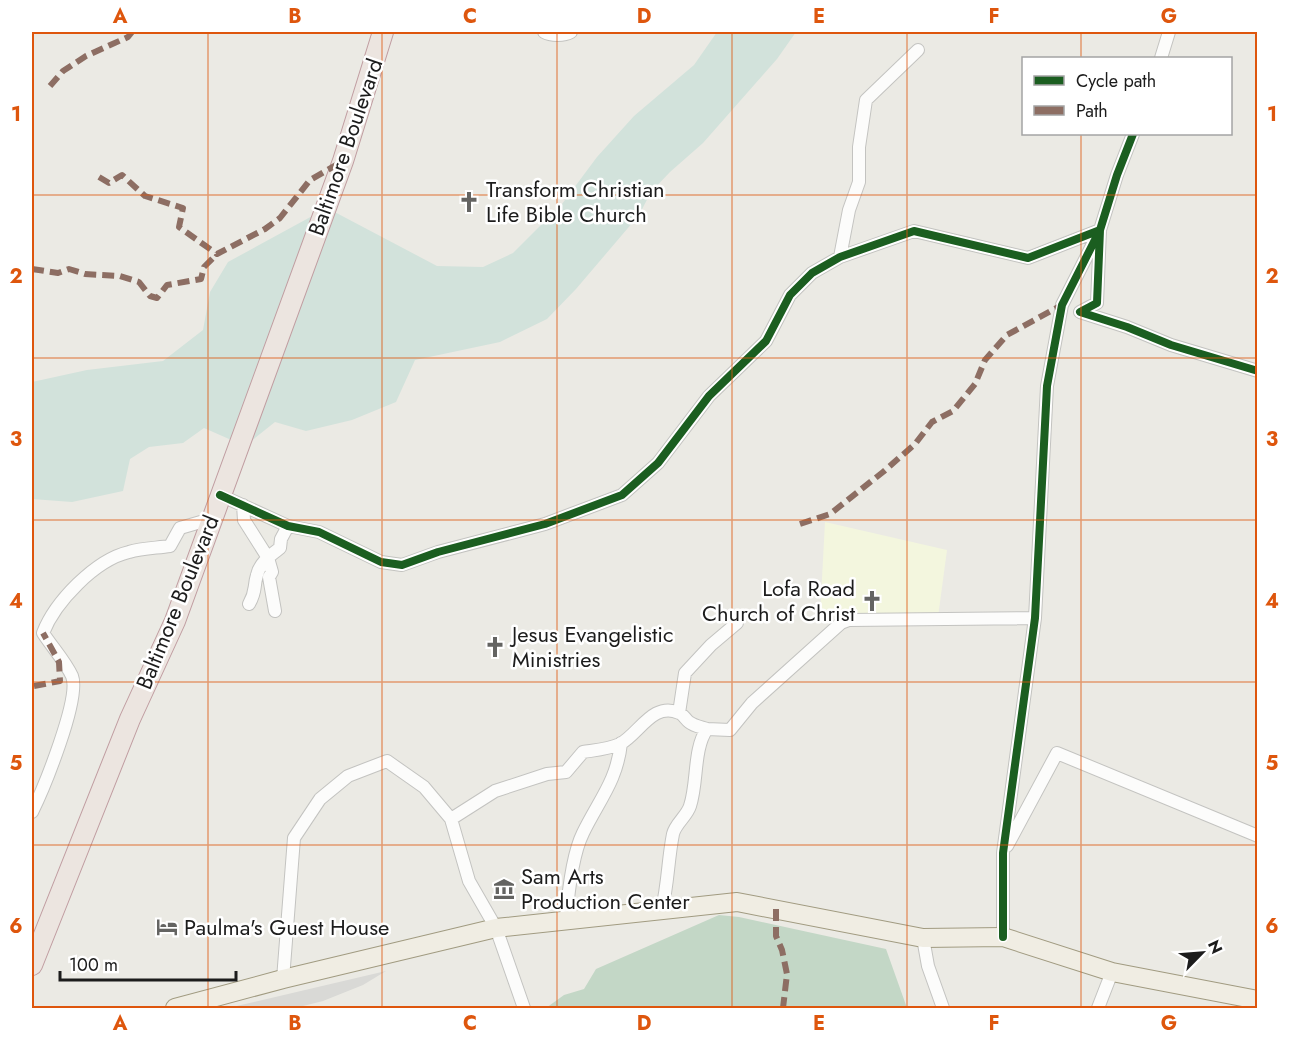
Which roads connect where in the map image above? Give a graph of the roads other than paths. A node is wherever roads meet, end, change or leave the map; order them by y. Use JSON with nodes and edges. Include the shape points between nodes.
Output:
{"nodes":[{"id":1,"x":383,"y":32,"type":"edge"},
{"id":2,"x":544,"y":32,"type":"edge"},
{"id":3,"x":571,"y":32,"type":"edge"},
{"id":4,"x":1169,"y":32,"type":"edge"},
{"id":5,"x":918,"y":50,"type":"dead end"},
{"id":6,"x":1161,"y":57,"type":"edge"},
{"id":7,"x":1133,"y":135,"type":"edge"},
{"id":8,"x":1100,"y":230,"type":"junction"},
{"id":9,"x":840,"y":257,"type":"junction"},
{"id":10,"x":1257,"y":371,"type":"edge"},
{"id":11,"x":220,"y":495,"type":"junction"},
{"id":12,"x":243,"y":505,"type":"junction"},
{"id":13,"x":211,"y":519,"type":"junction"},
{"id":14,"x":288,"y":526,"type":"junction"},
{"id":15,"x":267,"y":558,"type":"junction"},
{"id":16,"x":249,"y":604,"type":"dead end"},
{"id":17,"x":275,"y":611,"type":"dead end"},
{"id":18,"x":1035,"y":618,"type":"junction"},
{"id":19,"x":737,"y":623,"type":"dead end"},
{"id":20,"x":679,"y":712,"type":"junction"},
{"id":21,"x":707,"y":729,"type":"junction"},
{"id":22,"x":621,"y":743,"type":"junction"},
{"id":23,"x":32,"y":812,"type":"edge"},
{"id":24,"x":451,"y":819,"type":"junction"},
{"id":25,"x":1257,"y":836,"type":"edge"},
{"id":26,"x":1003,"y":853,"type":"junction"},
{"id":27,"x":662,"y":909,"type":"junction"},
{"id":28,"x":566,"y":920,"type":"junction"},
{"id":29,"x":496,"y":928,"type":"junction"},
{"id":30,"x":1003,"y":937,"type":"junction"},
{"id":31,"x":923,"y":939,"type":"junction"},
{"id":32,"x":37,"y":941,"type":"edge"},
{"id":33,"x":32,"y":965,"type":"edge"},
{"id":34,"x":1113,"y":972,"type":"junction"},
{"id":35,"x":283,"y":979,"type":"junction"},
{"id":36,"x":1257,"y":1000,"type":"edge"},
{"id":37,"x":175,"y":1008,"type":"edge"},
{"id":38,"x":524,"y":1008,"type":"edge"},
{"id":39,"x":943,"y":1008,"type":"edge"},
{"id":40,"x":1098,"y":1008,"type":"edge"}],
"edges":[{"from":1,"to":11,"type":"highway","name":"Baltimore Boulevard","via":[[343,161]]},
{"from":2,"to":3,"type":"street"},
{"from":4,"to":6,"type":"street"},
{"from":5,"to":9,"type":"street","via":[[866,100],[859,182]]},
{"from":7,"to":8,"type":"street"},
{"from":8,"to":9,"type":"street","via":[[1028,258],[914,231]]},
{"from":8,"to":10,"type":"street","via":[[1097,303],[1080,312]]},
{"from":8,"to":18,"type":"street","via":[[1062,305],[1047,386]]},
{"from":9,"to":14,"type":"street","via":[[812,273],[790,295],[766,341],[709,396],[658,463],[622,495],[545,524],[402,565],[381,562],[319,532]]},
{"from":11,"to":12,"type":"street"},
{"from":11,"to":13,"type":"highway","name":"Baltimore Boulevard"},
{"from":12,"to":14,"type":"street"},
{"from":12,"to":15,"type":"street","via":[[244,520]]},
{"from":13,"to":23,"type":"street","via":[[180,528],[170,546],[128,552],[103,563],[76,585],[48,621],[43,633],[73,677],[71,705]]},
{"from":13,"to":32,"type":"highway","name":"Baltimore Boulevard","via":[[175,621]]},
{"from":14,"to":15,"type":"street","via":[[280,548]]},
{"from":15,"to":16,"type":"street","via":[[257,574],[256,592]]},
{"from":15,"to":17,"type":"street"},
{"from":18,"to":21,"type":"street","via":[[849,620],[752,703],[730,730]]},
{"from":18,"to":26,"type":"street"},
{"from":19,"to":20,"type":"street","via":[[685,674]]},
{"from":20,"to":21,"type":"street","via":[[690,724]]},
{"from":20,"to":22,"type":"street","via":[[654,713]]},
{"from":21,"to":27,"type":"street","via":[[700,739],[690,808],[674,831]]},
{"from":22,"to":24,"type":"street","via":[[583,752],[566,772],[495,790]]},
{"from":22,"to":28,"type":"street","via":[[619,764],[582,835],[575,857]]},
{"from":24,"to":29,"type":"street","via":[[469,881]]},
{"from":24,"to":35,"type":"street","via":[[424,787],[387,761],[348,776],[320,799],[294,838]]},
{"from":25,"to":26,"type":"street","via":[[1057,753]]},
{"from":26,"to":30,"type":"street"},
{"from":27,"to":28,"type":"main road"},
{"from":27,"to":31,"type":"main road","via":[[736,902]]},
{"from":28,"to":29,"type":"main road"},
{"from":29,"to":35,"type":"main road"},
{"from":29,"to":38,"type":"street"},
{"from":30,"to":31,"type":"main road"},
{"from":30,"to":34,"type":"main road"},
{"from":31,"to":39,"type":"street"},
{"from":32,"to":33,"type":"highway","name":"Baltimore Boulevard"},
{"from":34,"to":36,"type":"main road"},
{"from":34,"to":40,"type":"street"},
{"from":35,"to":37,"type":"main road"}]}
